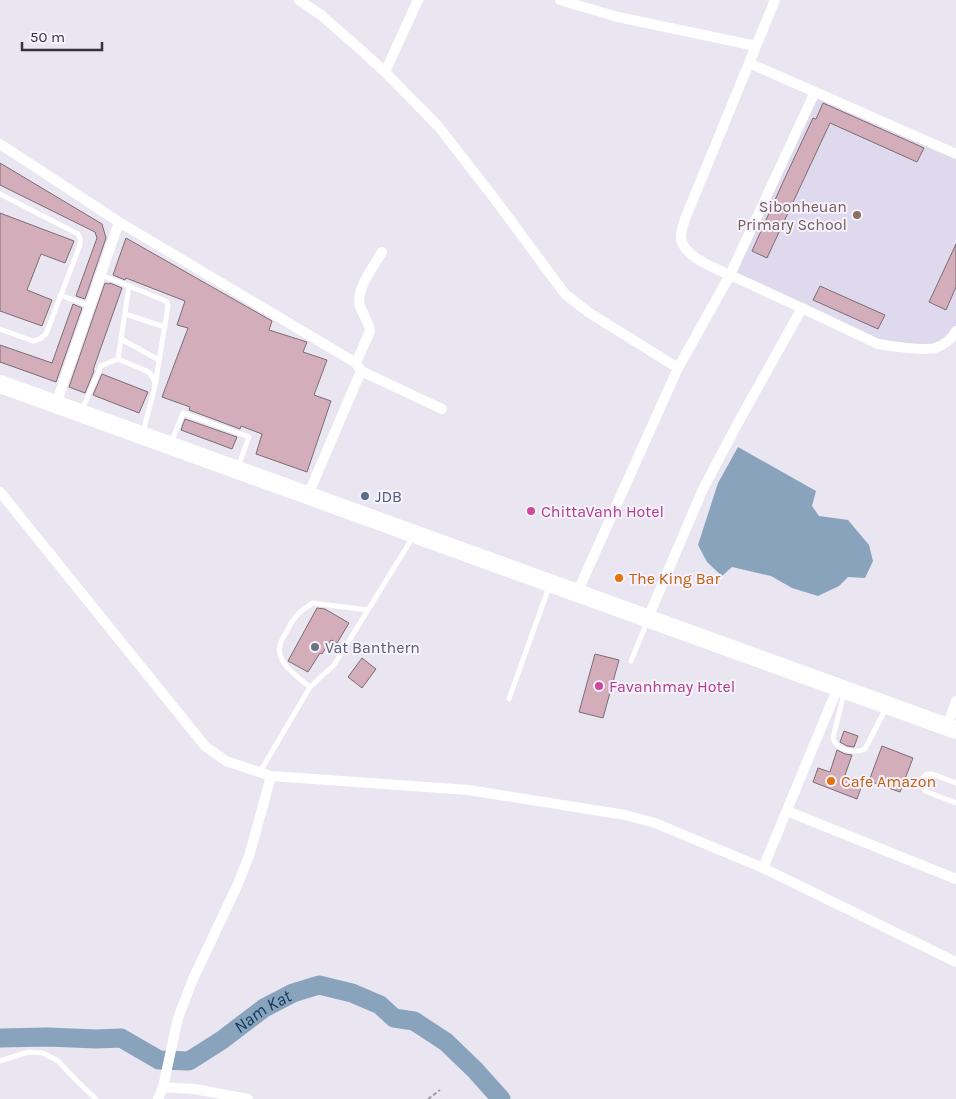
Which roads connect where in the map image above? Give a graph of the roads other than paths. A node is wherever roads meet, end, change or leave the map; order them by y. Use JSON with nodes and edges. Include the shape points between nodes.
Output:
{"nodes":[{"id":1,"x":299,"y":0,"type":"edge"},
{"id":2,"x":418,"y":0,"type":"edge"},
{"id":3,"x":560,"y":0,"type":"edge"},
{"id":4,"x":775,"y":0,"type":"edge"},
{"id":5,"x":756,"y":46,"type":"junction"},
{"id":6,"x":749,"y":63,"type":"junction"},
{"id":7,"x":385,"y":72,"type":"junction"},
{"id":8,"x":815,"y":92,"type":"junction"},
{"id":9,"x":0,"y":144,"type":"edge"},
{"id":10,"x":956,"y":154,"type":"edge"},
{"id":11,"x":0,"y":194,"type":"edge"},
{"id":12,"x":119,"y":222,"type":"junction"},
{"id":13,"x":382,"y":252,"type":"dead end"},
{"id":14,"x":101,"y":275,"type":"junction"},
{"id":15,"x":730,"y":275,"type":"junction"},
{"id":16,"x":129,"y":286,"type":"junction"},
{"id":17,"x":60,"y":295,"type":"junction"},
{"id":18,"x":90,"y":306,"type":"junction"},
{"id":19,"x":802,"y":308,"type":"junction"},
{"id":20,"x":125,"y":314,"type":"junction"},
{"id":21,"x":165,"y":327,"type":"junction"},
{"id":22,"x":0,"y":329,"type":"edge"},
{"id":23,"x":956,"y":330,"type":"edge"},
{"id":24,"x":121,"y":339,"type":"junction"},
{"id":25,"x":118,"y":359,"type":"junction"},
{"id":26,"x":159,"y":360,"type":"junction"},
{"id":27,"x":358,"y":367,"type":"junction"},
{"id":28,"x":678,"y":368,"type":"junction"},
{"id":29,"x":0,"y":384,"type":"edge"},
{"id":30,"x":155,"y":386,"type":"junction"},
{"id":31,"x":56,"y":404,"type":"junction"},
{"id":32,"x":442,"y":410,"type":"dead end"},
{"id":33,"x":81,"y":413,"type":"junction"},
{"id":34,"x":142,"y":436,"type":"junction"},
{"id":35,"x":170,"y":445,"type":"junction"},
{"id":36,"x":237,"y":470,"type":"junction"},
{"id":37,"x":0,"y":492,"type":"edge"},
{"id":38,"x":308,"y":496,"type":"junction"},
{"id":39,"x":415,"y":534,"type":"junction"},
{"id":40,"x":550,"y":583,"type":"junction"},
{"id":41,"x":577,"y":593,"type":"junction"},
{"id":42,"x":368,"y":610,"type":"junction"},
{"id":43,"x":648,"y":618,"type":"junction"},
{"id":44,"x":631,"y":661,"type":"dead end"},
{"id":45,"x":310,"y":688,"type":"junction"},
{"id":46,"x":842,"y":689,"type":"junction"},
{"id":47,"x":509,"y":699,"type":"dead end"},
{"id":48,"x":956,"y":701,"type":"edge"},
{"id":49,"x":888,"y":705,"type":"junction"},
{"id":50,"x":952,"y":728,"type":"edge"},
{"id":51,"x":260,"y":772,"type":"junction"},
{"id":52,"x":270,"y":776,"type":"junction"},
{"id":53,"x":956,"y":783,"type":"edge"},
{"id":54,"x":956,"y":803,"type":"edge"},
{"id":55,"x":787,"y":811,"type":"junction"},
{"id":56,"x":763,"y":868,"type":"junction"},
{"id":57,"x":956,"y":879,"type":"edge"},
{"id":58,"x":956,"y":962,"type":"edge"},
{"id":59,"x":0,"y":1061,"type":"edge"},
{"id":60,"x":163,"y":1087,"type":"junction"},
{"id":61,"x":96,"y":1099,"type":"edge"},
{"id":62,"x":158,"y":1099,"type":"edge"},
{"id":63,"x":248,"y":1099,"type":"edge"}],
"edges":[{"from":1,"to":7,"type":"street","via":[[321,15]]},
{"from":2,"to":7,"type":"street"},
{"from":3,"to":5,"type":"street","via":[[618,17]]},
{"from":4,"to":5,"type":"street"},
{"from":5,"to":6,"type":"street"},
{"from":6,"to":8,"type":"street"},
{"from":6,"to":15,"type":"street","via":[[685,218],[681,238],[686,250]]},
{"from":7,"to":28,"type":"street","via":[[438,126],[565,294]]},
{"from":8,"to":10,"type":"street"},
{"from":8,"to":15,"type":"street"},
{"from":9,"to":12,"type":"street"},
{"from":11,"to":17,"type":"lane","via":[[78,234],[80,245]]},
{"from":12,"to":14,"type":"street"},
{"from":12,"to":27,"type":"street"},
{"from":13,"to":27,"type":"street","via":[[359,298],[370,331]]},
{"from":14,"to":16,"type":"lane"},
{"from":14,"to":18,"type":"street"},
{"from":15,"to":19,"type":"street"},
{"from":15,"to":28,"type":"street"},
{"from":16,"to":20,"type":"lane"},
{"from":16,"to":21,"type":"lane","via":[[167,302]]},
{"from":17,"to":18,"type":"lane"},
{"from":17,"to":22,"type":"lane","via":[[46,334],[40,339],[33,341]]},
{"from":18,"to":31,"type":"street"},
{"from":19,"to":23,"type":"street","via":[[890,347],[933,349],[945,344]]},
{"from":19,"to":43,"type":"street","via":[[703,489]]},
{"from":20,"to":21,"type":"lane"},
{"from":20,"to":24,"type":"lane"},
{"from":21,"to":26,"type":"lane"},
{"from":24,"to":25,"type":"lane"},
{"from":24,"to":26,"type":"lane"},
{"from":25,"to":30,"type":"lane","via":[[149,372]]},
{"from":25,"to":33,"type":"lane","via":[[102,366]]},
{"from":26,"to":30,"type":"lane"},
{"from":27,"to":32,"type":"street"},
{"from":27,"to":38,"type":"street"},
{"from":28,"to":41,"type":"street"},
{"from":29,"to":31,"type":"highway"},
{"from":30,"to":34,"type":"lane"},
{"from":31,"to":33,"type":"highway"},
{"from":33,"to":34,"type":"highway"},
{"from":34,"to":35,"type":"highway"},
{"from":35,"to":36,"type":"highway"},
{"from":35,"to":36,"type":"lane","via":[[183,413],[249,437]]},
{"from":36,"to":38,"type":"highway"},
{"from":37,"to":51,"type":"street","via":[[205,746],[226,761]]},
{"from":38,"to":39,"type":"highway"},
{"from":39,"to":40,"type":"highway"},
{"from":39,"to":42,"type":"lane"},
{"from":40,"to":41,"type":"highway"},
{"from":40,"to":47,"type":"lane"},
{"from":41,"to":43,"type":"highway"},
{"from":42,"to":45,"type":"lane","via":[[334,665]]},
{"from":42,"to":45,"type":"lane","via":[[314,603],[290,625],[279,647],[281,657],[288,669]]},
{"from":43,"to":44,"type":"lane"},
{"from":43,"to":46,"type":"highway"},
{"from":45,"to":51,"type":"lane"},
{"from":46,"to":49,"type":"highway"},
{"from":46,"to":49,"type":"lane","via":[[833,738],[838,747],[853,752],[865,749]]},
{"from":46,"to":55,"type":"street"},
{"from":48,"to":50,"type":"street"},
{"from":49,"to":50,"type":"highway"},
{"from":51,"to":52,"type":"street"},
{"from":52,"to":56,"type":"street","via":[[469,790],[625,815],[655,823]]},
{"from":52,"to":60,"type":"street","via":[[250,853],[178,1018]]},
{"from":53,"to":54,"type":"lane","via":[[932,774],[926,774],[921,781],[925,791]]},
{"from":55,"to":56,"type":"street"},
{"from":55,"to":57,"type":"street"},
{"from":56,"to":58,"type":"street"},
{"from":59,"to":61,"type":"lane","via":[[28,1052],[43,1053],[58,1061]]},
{"from":60,"to":62,"type":"street"},
{"from":60,"to":63,"type":"street"}]}
